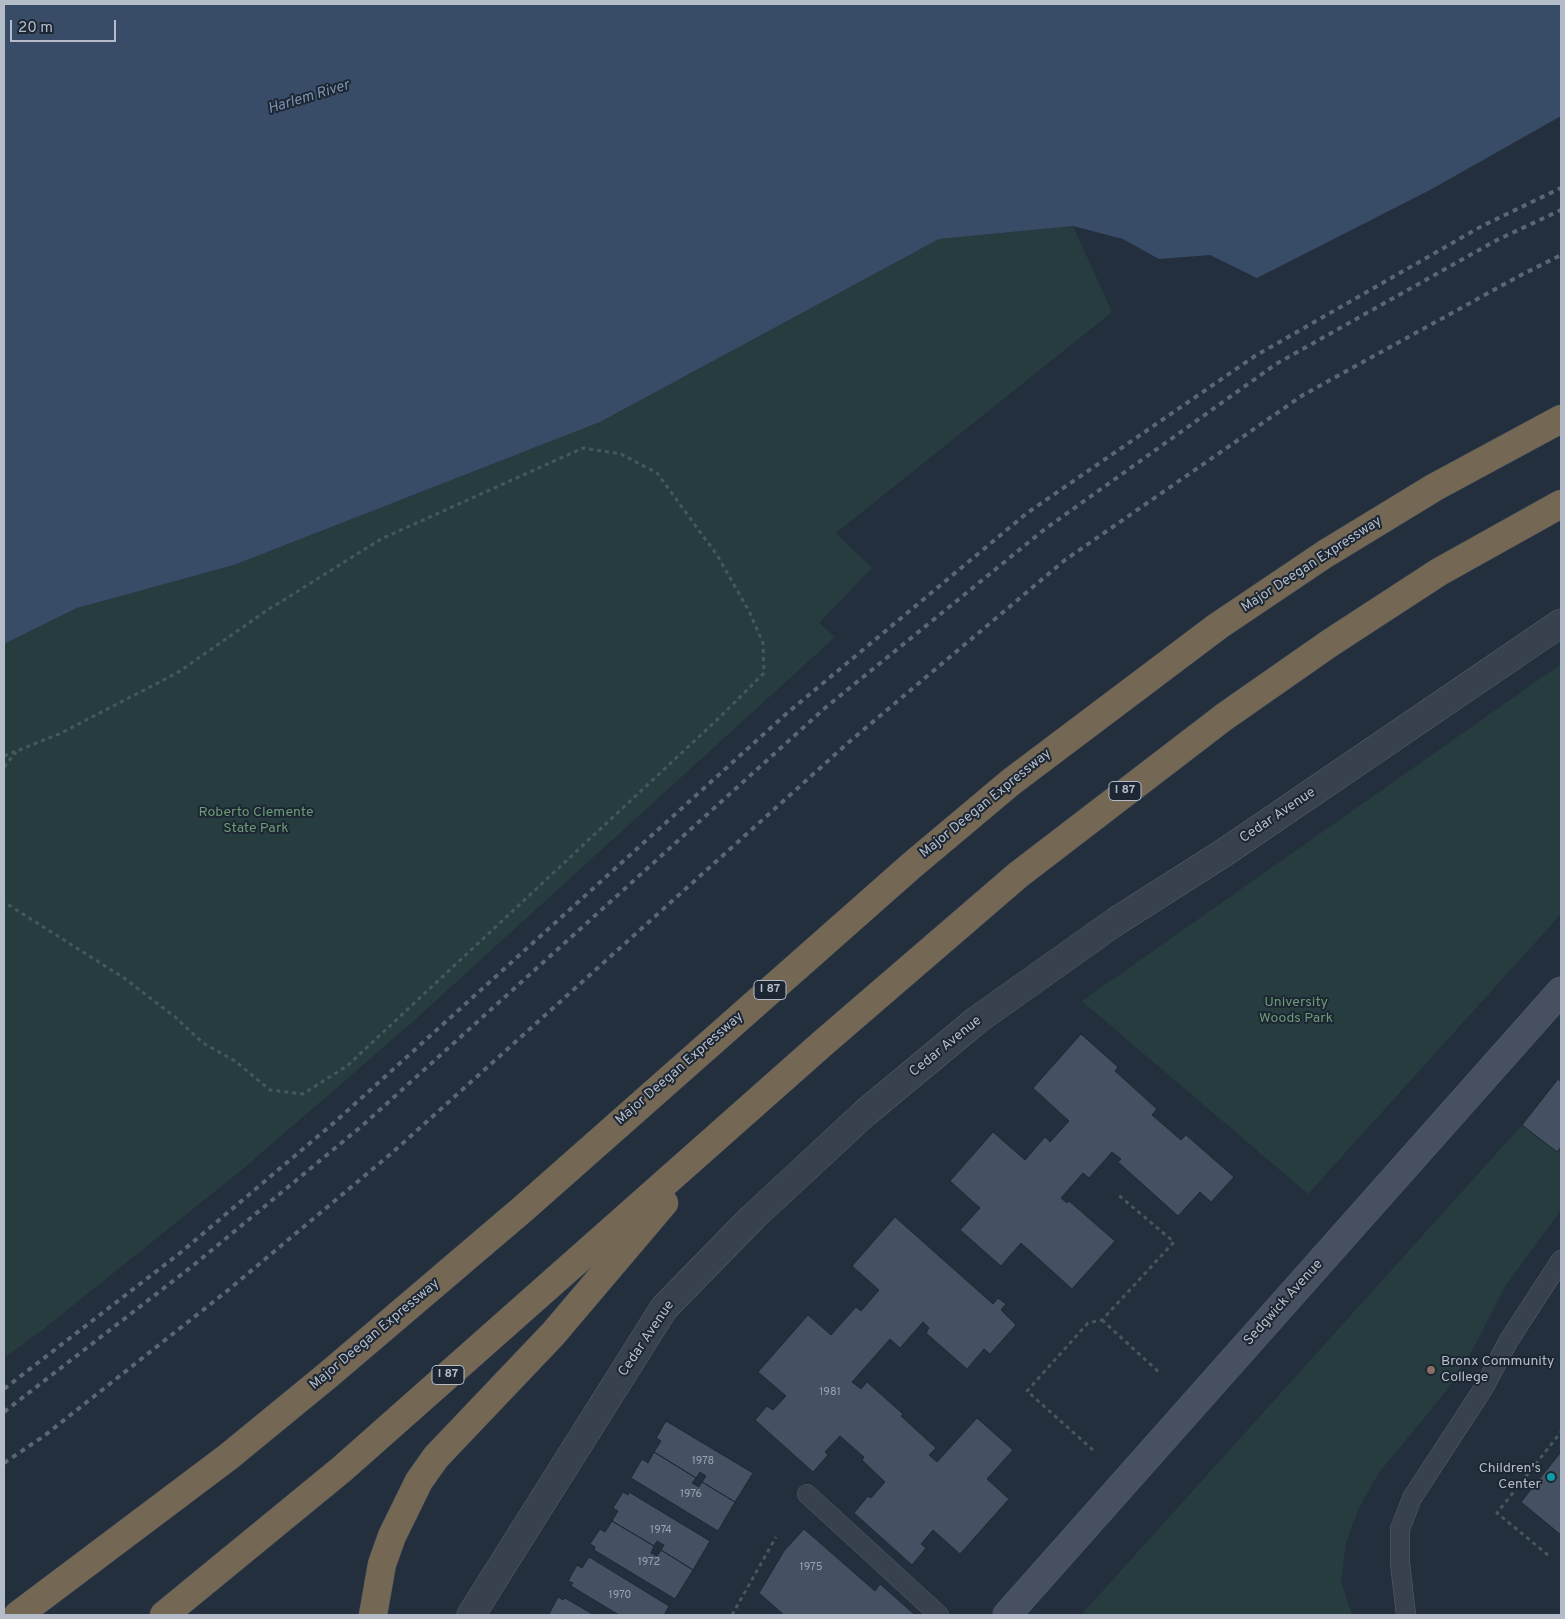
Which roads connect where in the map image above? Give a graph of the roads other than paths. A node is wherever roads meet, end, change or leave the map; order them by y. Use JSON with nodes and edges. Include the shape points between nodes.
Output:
{"nodes":[{"id":1,"x":1561,"y":419,"type":"edge"},
{"id":2,"x":1561,"y":504,"type":"edge"},
{"id":3,"x":1561,"y":623,"type":"edge"},
{"id":4,"x":1561,"y":991,"type":"edge"},
{"id":5,"x":727,"y":1128,"type":"junction"},
{"id":6,"x":1561,"y":1260,"type":"edge"},
{"id":7,"x":807,"y":1494,"type":"dead end"},
{"id":8,"x":18,"y":1615,"type":"edge"},
{"id":9,"x":164,"y":1615,"type":"edge"},
{"id":10,"x":373,"y":1615,"type":"edge"},
{"id":11,"x":471,"y":1615,"type":"edge"},
{"id":12,"x":938,"y":1615,"type":"edge"},
{"id":13,"x":1007,"y":1615,"type":"edge"},
{"id":14,"x":1406,"y":1615,"type":"edge"}],
"edges":[{"from":1,"to":8,"type":"highway","name":"Major Deegan Expressway","number":"I 87","via":[[1435,487],[1325,554],[1218,626],[1019,776],[903,872],[516,1214],[343,1362],[220,1463]]},
{"from":2,"to":5,"type":"highway","number":"I 87","via":[[1439,572],[1330,643],[1128,788],[1018,875]]},
{"from":3,"to":11,"type":"street","name":"Cedar Avenue","via":[[1225,852],[1115,922],[977,1020],[865,1113],[752,1218],[664,1308]]},
{"from":4,"to":13,"type":"main road","name":"Sedgwick Avenue"},
{"from":5,"to":9,"type":"highway","number":"I 87","via":[[342,1469]]},
{"from":5,"to":10,"type":"highway","via":[[553,1334],[436,1457],[392,1536],[382,1564]]},
{"from":6,"to":14,"type":"lane","via":[[1412,1498],[1400,1529]]},
{"from":7,"to":12,"type":"lane"}]}
